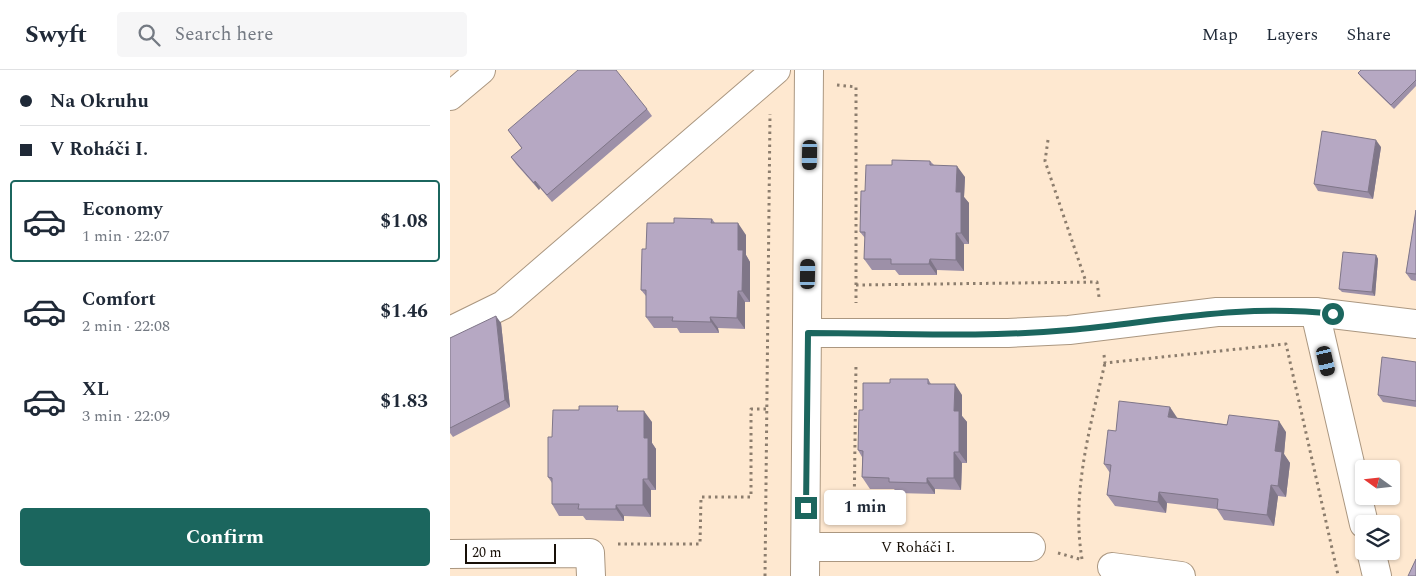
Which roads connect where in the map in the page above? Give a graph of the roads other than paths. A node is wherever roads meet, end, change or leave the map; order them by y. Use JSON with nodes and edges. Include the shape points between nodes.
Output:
{"nodes":[{"id":1,"x":481,"y":70,"type":"edge"},
{"id":2,"x":776,"y":70,"type":"edge"},
{"id":3,"x":821,"y":75,"type":"edge"},
{"id":4,"x":450,"y":96,"type":"edge"},
{"id":5,"x":1314,"y":312,"type":"junction"},
{"id":6,"x":1416,"y":324,"type":"edge"},
{"id":7,"x":450,"y":331,"type":"edge"},
{"id":8,"x":808,"y":333,"type":"junction"},
{"id":9,"x":1362,"y":515,"type":"edge"},
{"id":10,"x":1030,"y":547,"type":"road end"},
{"id":11,"x":806,"y":548,"type":"junction"},
{"id":12,"x":450,"y":554,"type":"edge"},
{"id":13,"x":1373,"y":560,"type":"edge"},
{"id":14,"x":1112,"y":567,"type":"road end"},
{"id":15,"x":591,"y":576,"type":"edge"},
{"id":16,"x":805,"y":576,"type":"edge"},
{"id":17,"x":1181,"y":576,"type":"edge"},
{"id":18,"x":1377,"y":576,"type":"edge"}],
"edges":[{"from":1,"to":4,"type":"street"},
{"from":2,"to":7,"type":"street","via":[[502,305]]},
{"from":3,"to":8,"type":"street"},
{"from":5,"to":6,"type":"street"},
{"from":5,"to":8,"type":"street","via":[[1217,312],[1069,330],[1008,333]]},
{"from":5,"to":9,"type":"street"},
{"from":8,"to":11,"type":"street"},
{"from":10,"to":11,"type":"street","name":"V Roháči I."},
{"from":11,"to":16,"type":"street"},
{"from":12,"to":15,"type":"street","via":[[590,553]]},
{"from":13,"to":18,"type":"street"},
{"from":14,"to":17,"type":"street"}]}
